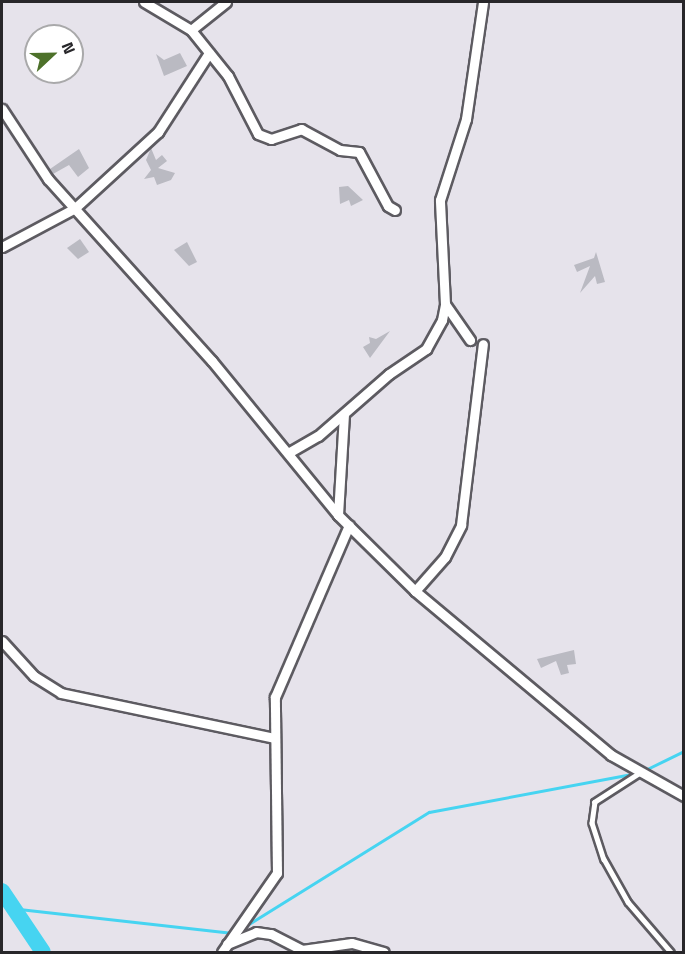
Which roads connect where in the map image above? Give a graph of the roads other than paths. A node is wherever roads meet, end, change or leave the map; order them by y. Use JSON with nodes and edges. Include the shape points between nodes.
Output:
{"nodes":[{"id":1,"x":144,"y":2,"type":"edge"},
{"id":2,"x":226,"y":2,"type":"edge"},
{"id":3,"x":483,"y":2,"type":"edge"},
{"id":4,"x":191,"y":30,"type":"junction"},
{"id":5,"x":209,"y":53,"type":"junction"},
{"id":6,"x":2,"y":109,"type":"edge"},
{"id":7,"x":75,"y":208,"type":"junction"},
{"id":8,"x":395,"y":210,"type":"dead end"},
{"id":9,"x":2,"y":247,"type":"edge"},
{"id":10,"x":445,"y":304,"type":"junction"},
{"id":11,"x":470,"y":340,"type":"dead end"},
{"id":12,"x":483,"y":344,"type":"dead end"},
{"id":13,"x":344,"y":415,"type":"junction"},
{"id":14,"x":288,"y":453,"type":"junction"},
{"id":15,"x":339,"y":515,"type":"junction"},
{"id":16,"x":349,"y":525,"type":"junction"},
{"id":17,"x":415,"y":591,"type":"junction"},
{"id":18,"x":2,"y":641,"type":"edge"},
{"id":19,"x":274,"y":738,"type":"junction"},
{"id":20,"x":641,"y":772,"type":"junction"},
{"id":21,"x":684,"y":796,"type":"edge"},
{"id":22,"x":225,"y":948,"type":"edge"},
{"id":23,"x":384,"y":952,"type":"edge"},
{"id":24,"x":671,"y":952,"type":"edge"}],
"edges":[{"from":1,"to":4,"type":"street"},
{"from":2,"to":4,"type":"street"},
{"from":3,"to":10,"type":"street","via":[[466,119],[440,200]]},
{"from":4,"to":5,"type":"street"},
{"from":5,"to":7,"type":"street","via":[[166,124]]},
{"from":5,"to":8,"type":"street","via":[[244,101],[258,134],[271,139],[301,129],[339,150],[359,152],[388,206]]},
{"from":6,"to":7,"type":"street","via":[[48,179]]},
{"from":7,"to":9,"type":"street"},
{"from":7,"to":14,"type":"street"},
{"from":10,"to":11,"type":"street"},
{"from":10,"to":13,"type":"street","via":[[426,349],[389,374]]},
{"from":12,"to":17,"type":"street","via":[[461,525],[445,557]]},
{"from":13,"to":14,"type":"street","via":[[307,444]]},
{"from":13,"to":15,"type":"street"},
{"from":14,"to":15,"type":"street"},
{"from":15,"to":16,"type":"street"},
{"from":16,"to":17,"type":"street"},
{"from":16,"to":19,"type":"street","via":[[280,682],[273,708]]},
{"from":17,"to":20,"type":"street","via":[[611,755]]},
{"from":18,"to":19,"type":"street","via":[[34,676],[61,693]]},
{"from":19,"to":22,"type":"street","via":[[277,873]]},
{"from":20,"to":21,"type":"street"},
{"from":20,"to":24,"type":"lane","via":[[595,802],[592,823],[604,859],[628,902]]},
{"from":22,"to":23,"type":"street","via":[[256,932],[272,934],[302,950],[352,943]]}]}
